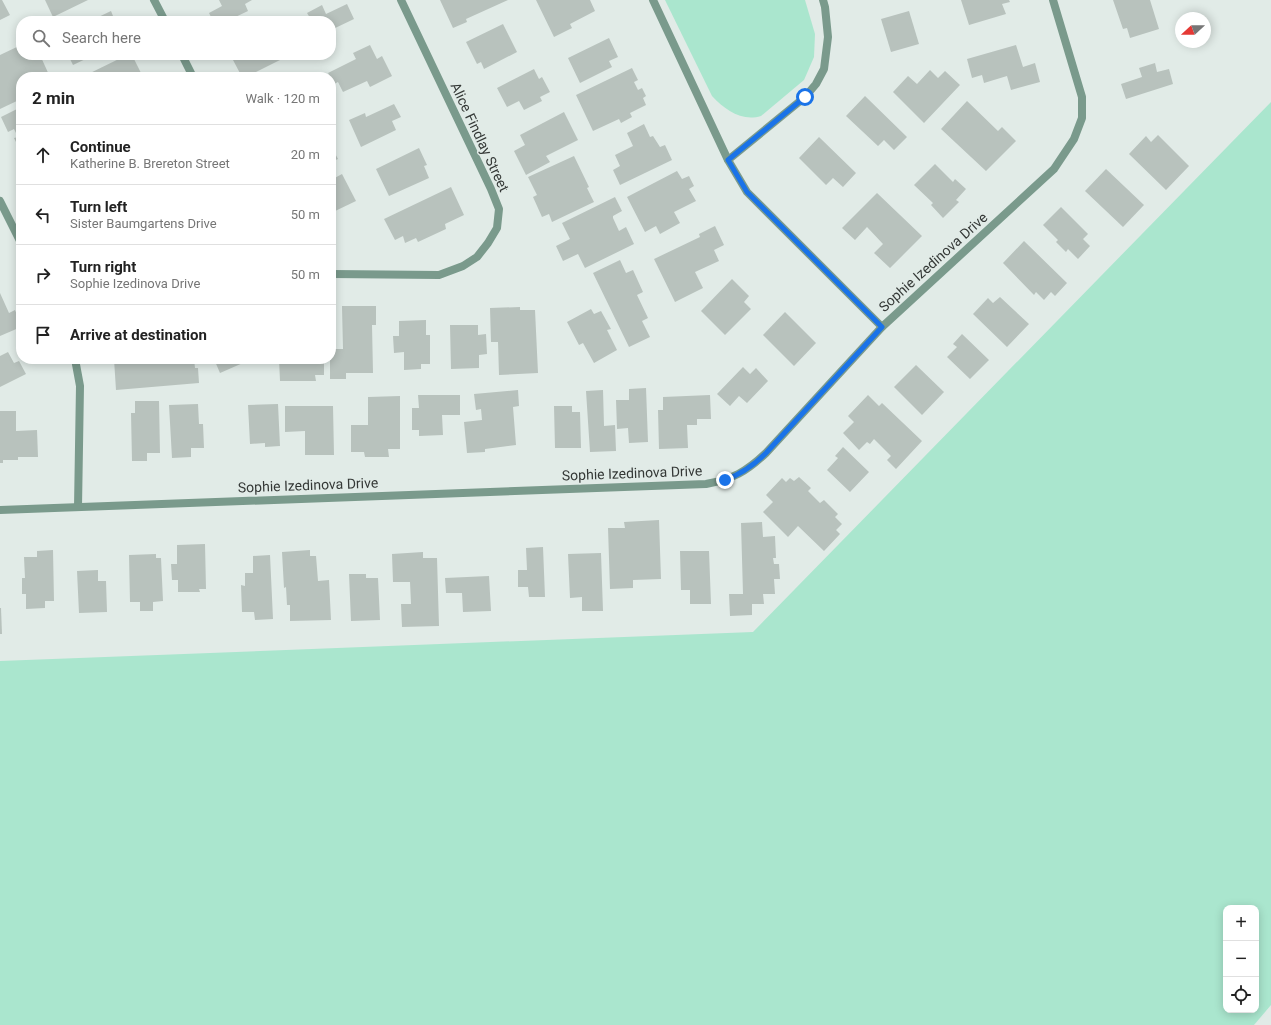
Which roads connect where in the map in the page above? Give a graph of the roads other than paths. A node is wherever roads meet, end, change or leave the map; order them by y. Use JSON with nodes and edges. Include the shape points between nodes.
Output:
{"nodes":[{"id":1,"x":154,"y":0,"type":"edge"},
{"id":2,"x":400,"y":0,"type":"edge"},
{"id":3,"x":653,"y":0,"type":"edge"},
{"id":4,"x":823,"y":0,"type":"edge"},
{"id":5,"x":1053,"y":0,"type":"edge"},
{"id":6,"x":162,"y":16,"type":"edge"},
{"id":7,"x":184,"y":60,"type":"edge"},
{"id":8,"x":190,"y":72,"type":"edge"},
{"id":9,"x":728,"y":160,"type":"junction"},
{"id":10,"x":0,"y":201,"type":"edge"},
{"id":11,"x":16,"y":233,"type":"edge"},
{"id":12,"x":336,"y":274,"type":"edge"},
{"id":13,"x":882,"y":327,"type":"junction"},
{"id":14,"x":76,"y":364,"type":"edge"},
{"id":15,"x":78,"y":508,"type":"junction"},
{"id":16,"x":0,"y":510,"type":"edge"}],
"edges":[{"from":1,"to":6,"type":"street"},
{"from":2,"to":12,"type":"street","name":"Alice Findlay Street","via":[[491,189],[499,209],[497,228],[477,256],[463,266],[439,275]]},
{"from":3,"to":9,"type":"street"},
{"from":4,"to":9,"type":"street","via":[[828,38],[824,69],[816,84],[805,97]]},
{"from":5,"to":13,"type":"street","name":"Sophie Izedinova Drive","via":[[1082,97],[1082,118],[1074,139],[1054,169]]},
{"from":7,"to":8,"type":"street"},
{"from":9,"to":13,"type":"street","via":[[747,192]]},
{"from":10,"to":11,"type":"street"},
{"from":13,"to":15,"type":"street","name":"Sophie Izedinova Drive","via":[[766,453],[749,468],[725,480],[706,484]]},
{"from":14,"to":15,"type":"street","via":[[80,386]]},
{"from":15,"to":16,"type":"street","name":"Sophie Izedinova Drive"}]}
